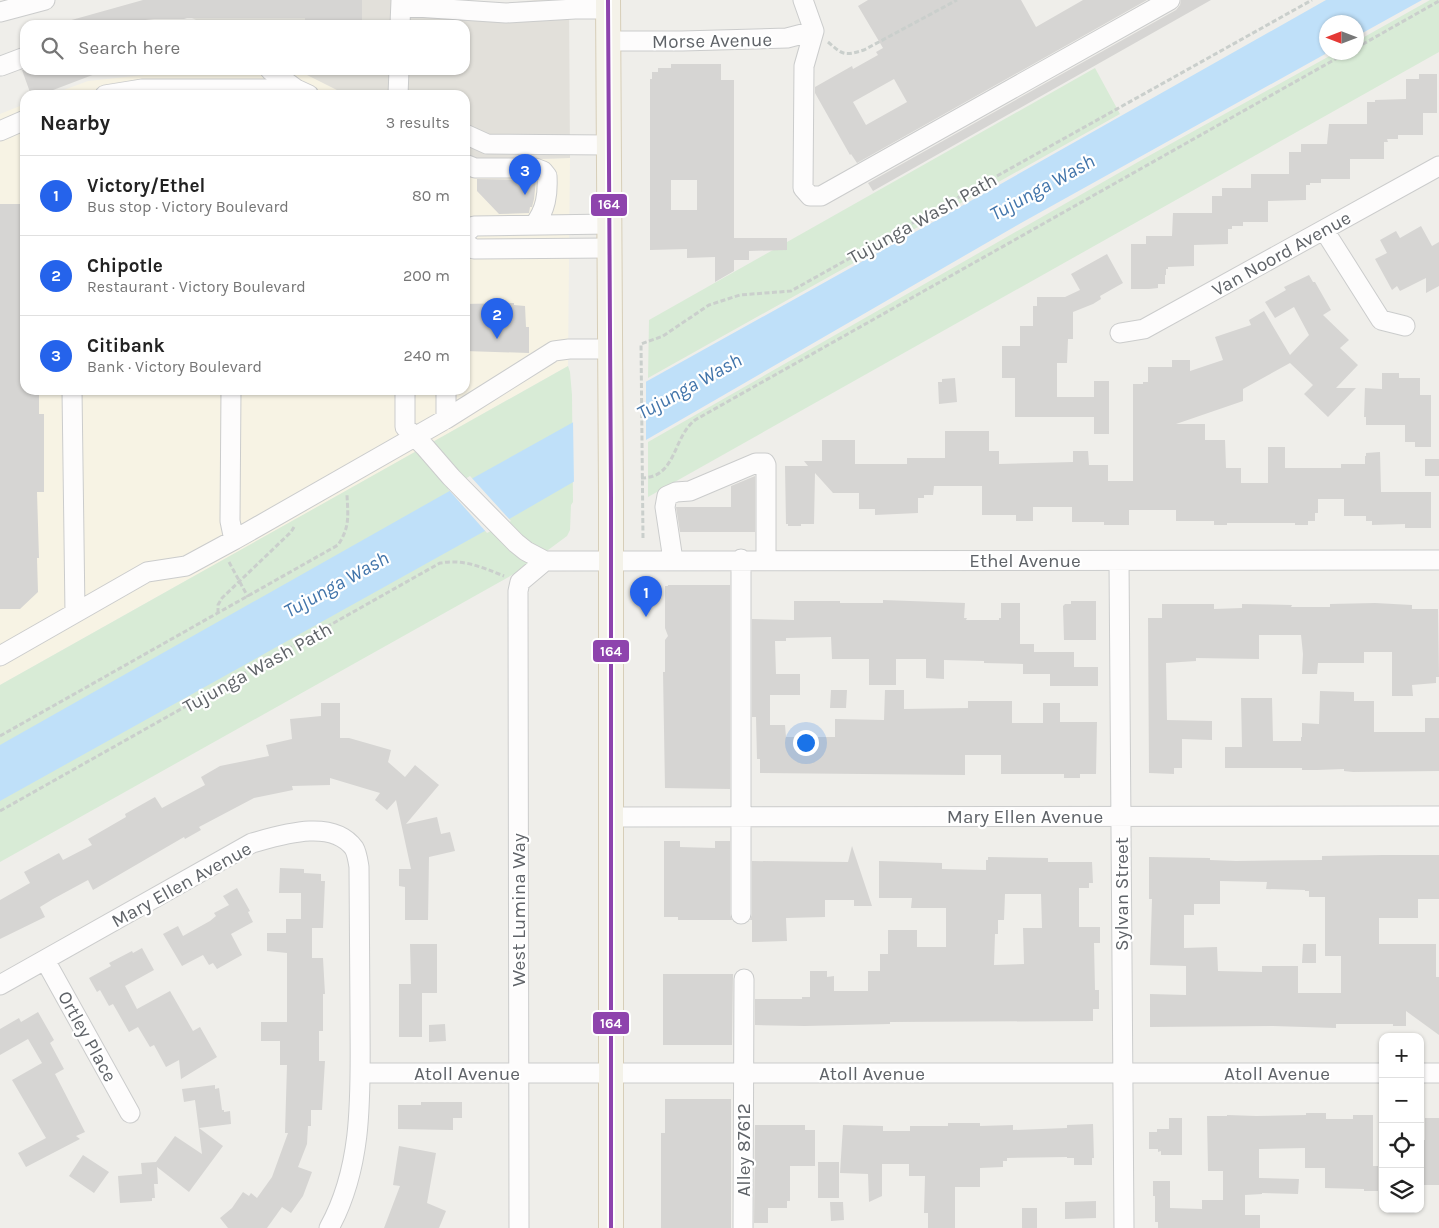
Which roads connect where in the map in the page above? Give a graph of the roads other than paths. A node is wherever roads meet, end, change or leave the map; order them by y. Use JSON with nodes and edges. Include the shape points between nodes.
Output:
{"nodes":[{"id":1,"x":45,"y":0,"type":"edge"},
{"id":2,"x":803,"y":0,"type":"edge"},
{"id":3,"x":1170,"y":0,"type":"edge"},
{"id":4,"x":608,"y":4,"type":"edge"},
{"id":5,"x":401,"y":10,"type":"edge"},
{"id":6,"x":0,"y":12,"type":"edge"},
{"id":7,"x":814,"y":31,"type":"junction"},
{"id":8,"x":609,"y":41,"type":"junction"},
{"id":9,"x":20,"y":59,"type":"edge"},
{"id":10,"x":1,"y":66,"type":"dead end"},
{"id":11,"x":278,"y":75,"type":"edge"},
{"id":12,"x":399,"y":75,"type":"edge"},
{"id":13,"x":136,"y":90,"type":"edge"},
{"id":14,"x":196,"y":90,"type":"edge"},
{"id":15,"x":300,"y":90,"type":"edge"},
{"id":16,"x":398,"y":90,"type":"edge"},
{"id":17,"x":20,"y":122,"type":"edge"},
{"id":18,"x":0,"y":130,"type":"edge"},
{"id":19,"x":470,"y":136,"type":"edge"},
{"id":20,"x":609,"y":145,"type":"junction"},
{"id":21,"x":470,"y":166,"type":"edge"},
{"id":22,"x":1439,"y":166,"type":"edge"},
{"id":23,"x":610,"y":224,"type":"junction"},
{"id":24,"x":534,"y":225,"type":"junction"},
{"id":25,"x":470,"y":230,"type":"edge"},
{"id":26,"x":1324,"y":230,"type":"junction"},
{"id":27,"x":470,"y":246,"type":"edge"},
{"id":28,"x":610,"y":248,"type":"junction"},
{"id":29,"x":1405,"y":326,"type":"dead end"},
{"id":30,"x":1120,"y":332,"type":"dead end"},
{"id":31,"x":610,"y":349,"type":"junction"},
{"id":32,"x":72,"y":395,"type":"edge"},
{"id":33,"x":231,"y":395,"type":"edge"},
{"id":34,"x":405,"y":395,"type":"edge"},
{"id":35,"x":446,"y":395,"type":"edge"},
{"id":36,"x":446,"y":419,"type":"junction"},
{"id":37,"x":415,"y":436,"type":"junction"},
{"id":38,"x":227,"y":543,"type":"junction"},
{"id":39,"x":673,"y":560,"type":"junction"},
{"id":40,"x":741,"y":560,"type":"junction"},
{"id":41,"x":766,"y":560,"type":"junction"},
{"id":42,"x":1439,"y":560,"type":"edge"},
{"id":43,"x":545,"y":561,"type":"junction"},
{"id":44,"x":611,"y":561,"type":"junction"},
{"id":45,"x":1119,"y":561,"type":"junction"},
{"id":46,"x":75,"y":613,"type":"junction"},
{"id":47,"x":0,"y":656,"type":"edge"},
{"id":48,"x":741,"y":816,"type":"junction"},
{"id":49,"x":1121,"y":816,"type":"junction"},
{"id":50,"x":1439,"y":816,"type":"edge"},
{"id":51,"x":610,"y":817,"type":"junction"},
{"id":52,"x":741,"y":914,"type":"dead end"},
{"id":53,"x":45,"y":960,"type":"junction"},
{"id":54,"x":744,"y":979,"type":"dead end"},
{"id":55,"x":0,"y":985,"type":"edge"},
{"id":56,"x":360,"y":1073,"type":"junction"},
{"id":57,"x":518,"y":1073,"type":"junction"},
{"id":58,"x":744,"y":1073,"type":"junction"},
{"id":59,"x":1122,"y":1073,"type":"junction"},
{"id":60,"x":1379,"y":1073,"type":"edge"},
{"id":61,"x":1424,"y":1073,"type":"edge"},
{"id":62,"x":1439,"y":1073,"type":"edge"},
{"id":63,"x":611,"y":1074,"type":"junction"},
{"id":64,"x":130,"y":1113,"type":"dead end"},
{"id":65,"x":329,"y":1228,"type":"edge"},
{"id":66,"x":519,"y":1228,"type":"edge"},
{"id":67,"x":611,"y":1228,"type":"edge"},
{"id":68,"x":743,"y":1228,"type":"edge"},
{"id":69,"x":1124,"y":1228,"type":"edge"}],
"edges":[{"from":1,"to":6,"type":"street"},
{"from":2,"to":7,"type":"street"},
{"from":3,"to":7,"type":"street","via":[[821,196],[810,196],[803,188],[804,66]]},
{"from":4,"to":5,"type":"street","via":[[506,13]]},
{"from":4,"to":8,"type":"main road"},
{"from":7,"to":8,"type":"street","name":"Morse Avenue","via":[[787,38]]},
{"from":8,"to":20,"type":"main road"},
{"from":9,"to":10,"type":"street"},
{"from":11,"to":15,"type":"street"},
{"from":12,"to":16,"type":"street"},
{"from":13,"to":14,"type":"street"},
{"from":17,"to":18,"type":"street"},
{"from":19,"to":20,"type":"street","via":[[487,144]]},
{"from":20,"to":23,"type":"main road"},
{"from":21,"to":24,"type":"street","via":[[543,171],[547,176],[547,197],[543,212]]},
{"from":22,"to":26,"type":"street","name":"Van Noord Avenue"},
{"from":23,"to":24,"type":"street"},
{"from":23,"to":28,"type":"main road"},
{"from":24,"to":25,"type":"street","via":[[474,226]]},
{"from":26,"to":29,"type":"street","via":[[1381,320]]},
{"from":26,"to":30,"type":"street","name":"Van Noord Avenue","via":[[1144,328]]},
{"from":27,"to":28,"type":"street","via":[[474,249]]},
{"from":28,"to":31,"type":"main road"},
{"from":31,"to":36,"type":"street","via":[[554,351]]},
{"from":31,"to":44,"type":"main road"},
{"from":32,"to":46,"type":"street"},
{"from":33,"to":38,"type":"street"},
{"from":34,"to":37,"type":"street","via":[[405,427]]},
{"from":35,"to":36,"type":"street"},
{"from":36,"to":37,"type":"street"},
{"from":37,"to":38,"type":"street"},
{"from":37,"to":43,"type":"street","via":[[507,534],[526,551]]},
{"from":38,"to":46,"type":"street","via":[[186,566],[146,572]]},
{"from":39,"to":40,"type":"street","name":"Ethel Avenue"},
{"from":39,"to":41,"type":"street","via":[[664,507],[667,496],[690,491],[761,462],[766,465]]},
{"from":39,"to":44,"type":"street","name":"Ethel Avenue"},
{"from":40,"to":41,"type":"street","name":"Ethel Avenue"},
{"from":40,"to":48,"type":"street"},
{"from":41,"to":45,"type":"street","name":"Ethel Avenue"},
{"from":42,"to":45,"type":"street","name":"Ethel Avenue"},
{"from":43,"to":44,"type":"street","name":"Ethel Avenue"},
{"from":43,"to":57,"type":"street","name":"West Lumina Way","via":[[519,587]]},
{"from":44,"to":51,"type":"main road"},
{"from":45,"to":49,"type":"street","name":"Sylvan Street"},
{"from":46,"to":47,"type":"street"},
{"from":48,"to":49,"type":"street","name":"Mary Ellen Avenue"},
{"from":48,"to":51,"type":"street","name":"Mary Ellen Avenue"},
{"from":48,"to":52,"type":"street"},
{"from":49,"to":50,"type":"street","name":"Mary Ellen Avenue"},
{"from":49,"to":59,"type":"street","name":"Sylvan Street"},
{"from":51,"to":63,"type":"main road"},
{"from":53,"to":55,"type":"street","name":"Mary Ellen Avenue"},
{"from":53,"to":56,"type":"street","name":"Mary Ellen Avenue","via":[[252,844],[288,833],[316,831],[342,836],[355,850],[359,867]]},
{"from":53,"to":64,"type":"street","name":"Ortley Place"},
{"from":54,"to":58,"type":"street","name":"Alley 87612"},
{"from":56,"to":57,"type":"street","name":"Atoll Avenue"},
{"from":56,"to":65,"type":"street","name":"Mary Ellen Avenue","via":[[359,1133],[352,1172]]},
{"from":57,"to":63,"type":"street","name":"Atoll Avenue"},
{"from":57,"to":66,"type":"street","name":"West Lumina Way"},
{"from":58,"to":59,"type":"street","name":"Atoll Avenue"},
{"from":58,"to":63,"type":"street","name":"Atoll Avenue"},
{"from":58,"to":68,"type":"street","name":"Alley 87612"},
{"from":59,"to":60,"type":"street","name":"Atoll Avenue"},
{"from":59,"to":69,"type":"street","name":"Sylvan Street"},
{"from":61,"to":62,"type":"street"},
{"from":63,"to":67,"type":"main road"}]}
